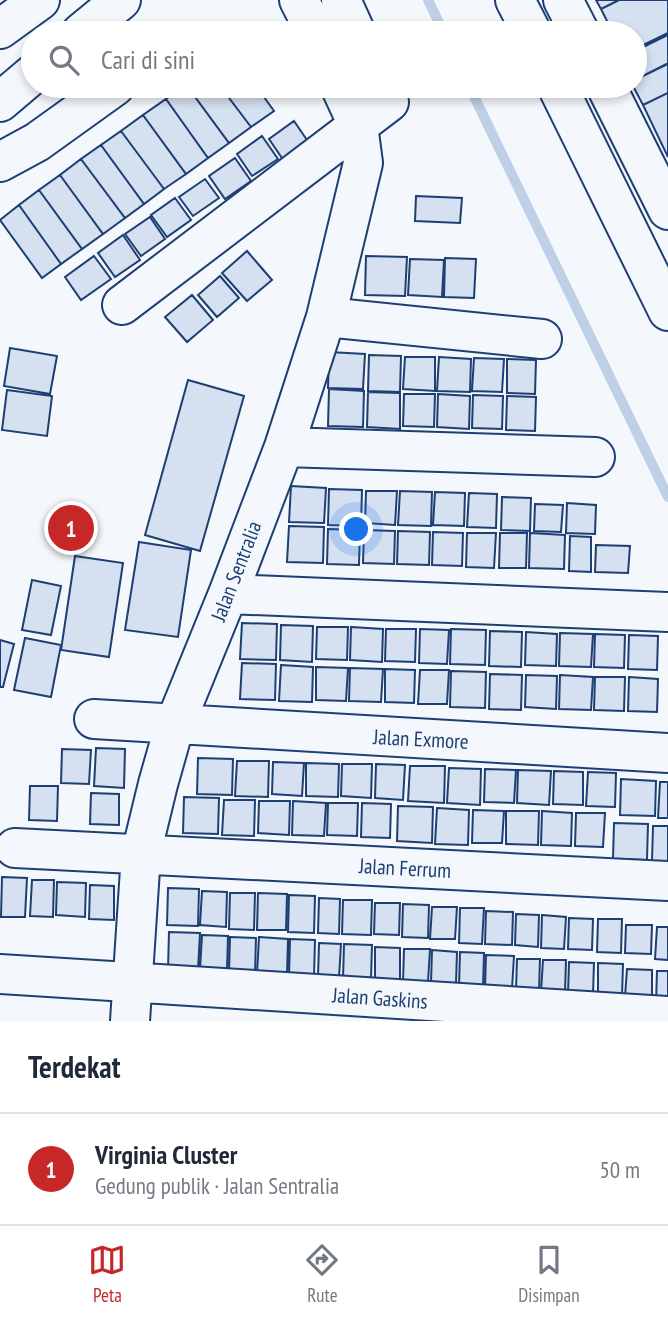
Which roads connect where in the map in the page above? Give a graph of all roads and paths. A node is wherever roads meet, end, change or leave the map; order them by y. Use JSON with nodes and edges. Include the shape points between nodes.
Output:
{"nodes":[{"id":1,"x":121,"y":0,"type":"edge"},
{"id":2,"x":299,"y":0,"type":"edge"},
{"id":3,"x":341,"y":0,"type":"edge"},
{"id":4,"x":515,"y":0,"type":"edge"},
{"id":5,"x":563,"y":0,"type":"edge"},
{"id":6,"x":33,"y":2,"type":"edge"},
{"id":7,"x":96,"y":21,"type":"edge"},
{"id":8,"x":310,"y":21,"type":"edge"},
{"id":9,"x":351,"y":21,"type":"edge"},
{"id":10,"x":526,"y":21,"type":"edge"},
{"id":11,"x":574,"y":21,"type":"edge"},
{"id":12,"x":0,"y":29,"type":"edge"},
{"id":13,"x":21,"y":84,"type":"edge"},
{"id":14,"x":98,"y":98,"type":"edge"},
{"id":15,"x":346,"y":98,"type":"edge"},
{"id":16,"x":387,"y":98,"type":"edge"},
{"id":17,"x":563,"y":98,"type":"edge"},
{"id":18,"x":612,"y":98,"type":"edge"},
{"id":19,"x":0,"y":102,"type":"edge"},
{"id":20,"x":358,"y":125,"type":"junction"},
{"id":21,"x":0,"y":162,"type":"edge"},
{"id":22,"x":668,"y":210,"type":"edge"},
{"id":23,"x":122,"y":305,"type":"dead end"},
{"id":24,"x":668,"y":311,"type":"edge"},
{"id":25,"x":326,"y":317,"type":"junction"},
{"id":26,"x":542,"y":338,"type":"dead end"},
{"id":27,"x":284,"y":447,"type":"junction"},
{"id":28,"x":594,"y":457,"type":"dead end"},
{"id":29,"x":228,"y":594,"type":"junction"},
{"id":30,"x":668,"y":612,"type":"edge"},
{"id":31,"x":94,"y":719,"type":"dead end"},
{"id":32,"x":175,"y":724,"type":"junction"},
{"id":33,"x":668,"y":753,"type":"edge"},
{"id":34,"x":15,"y":848,"type":"dead end"},
{"id":35,"x":141,"y":854,"type":"junction"},
{"id":36,"x":668,"y":881,"type":"edge"},
{"id":37,"x":0,"y":974,"type":"edge"},
{"id":38,"x":134,"y":982,"type":"junction"},
{"id":39,"x":668,"y":1016,"type":"edge"},
{"id":40,"x":130,"y":1021,"type":"edge"}],
"edges":[{"from":1,"to":7,"type":"street"},
{"from":2,"to":8,"type":"street"},
{"from":3,"to":9,"type":"street"},
{"from":4,"to":10,"type":"street"},
{"from":5,"to":11,"type":"street"},
{"from":6,"to":12,"type":"street"},
{"from":13,"to":19,"type":"street"},
{"from":14,"to":21,"type":"street"},
{"from":15,"to":20,"type":"street","name":"Jalan Sentralia"},
{"from":16,"to":20,"type":"street","via":[[389,102]]},
{"from":17,"to":24,"type":"street"},
{"from":18,"to":22,"type":"street"},
{"from":20,"to":23,"type":"street"},
{"from":20,"to":25,"type":"street","name":"Jalan Sentralia","via":[[363,163]]},
{"from":25,"to":26,"type":"street"},
{"from":25,"to":27,"type":"street","name":"Jalan Sentralia"},
{"from":27,"to":28,"type":"street"},
{"from":27,"to":29,"type":"street","name":"Jalan Sentralia"},
{"from":29,"to":30,"type":"street"},
{"from":29,"to":32,"type":"street","name":"Jalan Sentralia"},
{"from":31,"to":32,"type":"street","name":"Jalan Exmore"},
{"from":32,"to":33,"type":"street","name":"Jalan Exmore"},
{"from":32,"to":35,"type":"street","name":"Jalan Sentralia"},
{"from":34,"to":35,"type":"street","name":"Jalan Ferrum"},
{"from":35,"to":36,"type":"street","name":"Jalan Ferrum"},
{"from":35,"to":38,"type":"street","name":"Jalan Sentralia"},
{"from":37,"to":38,"type":"street","name":"Jalan Gaskins"},
{"from":38,"to":39,"type":"street","name":"Jalan Gaskins"},
{"from":38,"to":40,"type":"street","name":"Jalan Sentralia"}]}
